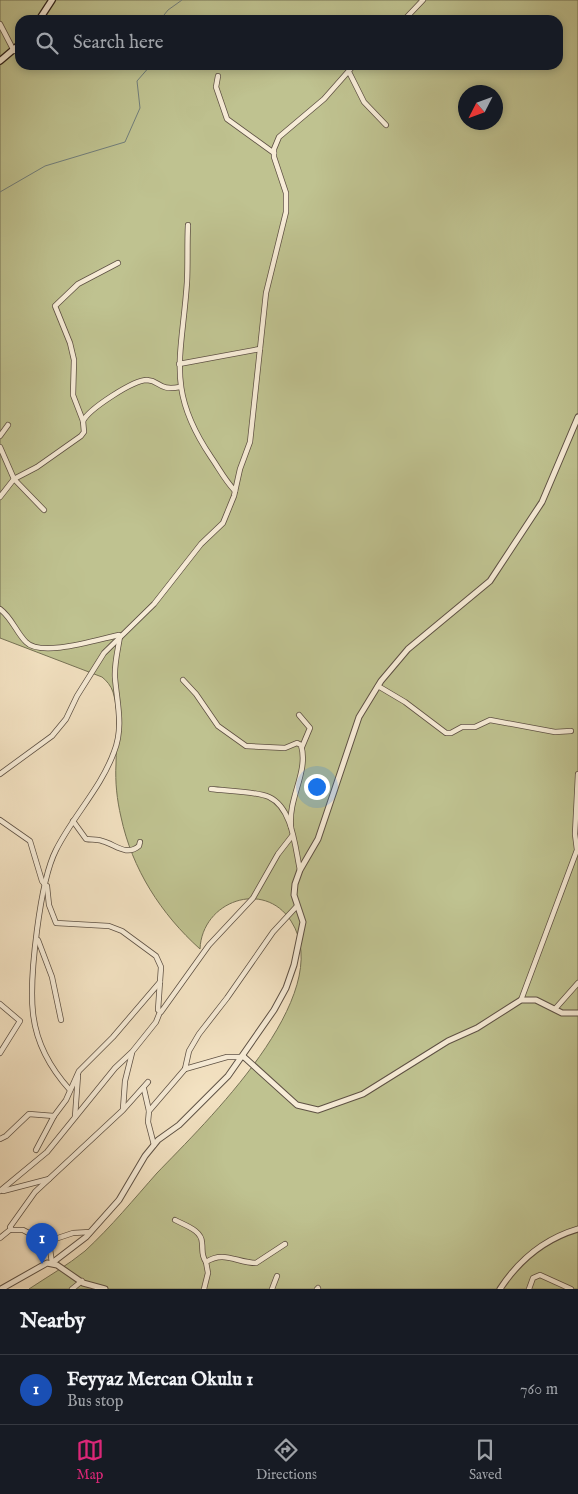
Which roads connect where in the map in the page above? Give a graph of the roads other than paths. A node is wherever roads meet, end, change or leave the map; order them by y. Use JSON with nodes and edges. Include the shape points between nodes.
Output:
{"nodes":[{"id":1,"x":52,"y":0,"type":"edge"},
{"id":2,"x":423,"y":0,"type":"edge"},
{"id":3,"x":42,"y":15,"type":"edge"},
{"id":4,"x":409,"y":15,"type":"edge"},
{"id":5,"x":0,"y":24,"type":"edge"},
{"id":6,"x":14,"y":51,"type":"joint"},
{"id":7,"x":0,"y":61,"type":"edge"},
{"id":8,"x":349,"y":72,"type":"joint"},
{"id":9,"x":218,"y":76,"type":"dead end"},
{"id":10,"x":386,"y":124,"type":"dead end"},
{"id":11,"x":274,"y":153,"type":"junction"},
{"id":12,"x":188,"y":225,"type":"dead end"},
{"id":13,"x":118,"y":263,"type":"dead end"},
{"id":14,"x":260,"y":349,"type":"junction"},
{"id":15,"x":179,"y":364,"type":"junction"},
{"id":16,"x":180,"y":387,"type":"junction"},
{"id":17,"x":578,"y":417,"type":"edge"},
{"id":18,"x":83,"y":421,"type":"junction"},
{"id":19,"x":8,"y":425,"type":"dead end"},
{"id":20,"x":0,"y":436,"type":"edge"},
{"id":21,"x":0,"y":447,"type":"edge"},
{"id":22,"x":14,"y":479,"type":"junction"},
{"id":23,"x":235,"y":491,"type":"junction"},
{"id":24,"x":0,"y":497,"type":"edge"},
{"id":25,"x":44,"y":510,"type":"dead end"},
{"id":26,"x":0,"y":609,"type":"edge"},
{"id":27,"x":121,"y":635,"type":"junction"},
{"id":28,"x":182,"y":680,"type":"dead end"},
{"id":29,"x":378,"y":686,"type":"junction"},
{"id":30,"x":299,"y":715,"type":"dead end"},
{"id":31,"x":571,"y":731,"type":"dead end"},
{"id":32,"x":302,"y":747,"type":"junction"},
{"id":33,"x":0,"y":774,"type":"edge"},
{"id":34,"x":578,"y":774,"type":"edge"},
{"id":35,"x":211,"y":788,"type":"dead end"},
{"id":36,"x":0,"y":820,"type":"edge"},
{"id":37,"x":73,"y":821,"type":"junction"},
{"id":38,"x":290,"y":827,"type":"junction"},
{"id":39,"x":292,"y":836,"type":"junction"},
{"id":40,"x":140,"y":842,"type":"dead end"},
{"id":41,"x":300,"y":870,"type":"junction"},
{"id":42,"x":46,"y":885,"type":"junction"},
{"id":43,"x":297,"y":906,"type":"junction"},
{"id":44,"x":37,"y":936,"type":"junction"},
{"id":45,"x":160,"y":982,"type":"junction"},
{"id":46,"x":578,"y":982,"type":"edge"},
{"id":47,"x":521,"y":1000,"type":"junction"},
{"id":48,"x":0,"y":1004,"type":"edge"},
{"id":49,"x":554,"y":1009,"type":"junction"},
{"id":50,"x":160,"y":1012,"type":"junction"},
{"id":51,"x":578,"y":1013,"type":"edge"},
{"id":52,"x":61,"y":1020,"type":"dead end"},
{"id":53,"x":132,"y":1052,"type":"junction"},
{"id":54,"x":0,"y":1053,"type":"edge"},
{"id":55,"x":244,"y":1057,"type":"junction"},
{"id":56,"x":185,"y":1069,"type":"junction"},
{"id":57,"x":79,"y":1071,"type":"junction"},
{"id":58,"x":148,"y":1082,"type":"dead end"},
{"id":59,"x":144,"y":1089,"type":"junction"},
{"id":60,"x":70,"y":1090,"type":"junction"},
{"id":61,"x":123,"y":1110,"type":"junction"},
{"id":62,"x":149,"y":1111,"type":"junction"},
{"id":63,"x":54,"y":1116,"type":"junction"},
{"id":64,"x":75,"y":1119,"type":"junction"},
{"id":65,"x":0,"y":1139,"type":"edge"},
{"id":66,"x":154,"y":1145,"type":"junction"},
{"id":67,"x":36,"y":1150,"type":"dead end"},
{"id":68,"x":50,"y":1179,"type":"junction"},
{"id":69,"x":0,"y":1191,"type":"edge"},
{"id":70,"x":175,"y":1220,"type":"dead end"},
{"id":71,"x":11,"y":1229,"type":"junction"},
{"id":72,"x":578,"y":1229,"type":"edge"},
{"id":73,"x":90,"y":1232,"type":"junction"},
{"id":74,"x":0,"y":1238,"type":"edge"},
{"id":75,"x":49,"y":1242,"type":"junction"},
{"id":76,"x":285,"y":1244,"type":"dead end"},
{"id":77,"x":206,"y":1262,"type":"junction"},
{"id":78,"x":52,"y":1263,"type":"junction"},
{"id":79,"x":277,"y":1276,"type":"dead end"},
{"id":80,"x":82,"y":1282,"type":"junction"},
{"id":81,"x":1,"y":1289,"type":"edge"},
{"id":82,"x":72,"y":1289,"type":"edge"},
{"id":83,"x":88,"y":1289,"type":"edge"},
{"id":84,"x":105,"y":1289,"type":"edge"},
{"id":85,"x":204,"y":1289,"type":"edge"},
{"id":86,"x":272,"y":1289,"type":"edge"},
{"id":87,"x":500,"y":1289,"type":"edge"},
{"id":88,"x":529,"y":1289,"type":"edge"},
{"id":89,"x":570,"y":1289,"type":"edge"}],
"edges":[{"from":1,"to":3,"type":"main road"},
{"from":2,"to":4,"type":"street"},
{"from":5,"to":6,"type":"street"},
{"from":6,"to":7,"type":"main road"},
{"from":8,"to":10,"type":"street","via":[[364,102]]},
{"from":8,"to":11,"type":"street","via":[[324,99],[279,137]]},
{"from":9,"to":11,"type":"street","via":[[216,87],[227,119]]},
{"from":11,"to":14,"type":"street","via":[[286,192],[286,212],[266,293]]},
{"from":12,"to":15,"type":"street","via":[[187,281]]},
{"from":13,"to":18,"type":"street","via":[[78,284],[54,306],[70,343],[74,373],[72,395]]},
{"from":14,"to":15,"type":"street"},
{"from":14,"to":23,"type":"street","via":[[250,442]]},
{"from":15,"to":16,"type":"street"},
{"from":16,"to":18,"type":"street","via":[[165,388],[142,381],[114,393]]},
{"from":16,"to":23,"type":"street","via":[[189,421],[222,476]]},
{"from":17,"to":29,"type":"street","via":[[542,502],[490,580],[408,649]]},
{"from":18,"to":22,"type":"street","via":[[81,436]]},
{"from":19,"to":20,"type":"street"},
{"from":21,"to":22,"type":"street"},
{"from":22,"to":24,"type":"street"},
{"from":22,"to":25,"type":"street"},
{"from":23,"to":27,"type":"street","via":[[223,523],[201,544],[154,604]]},
{"from":26,"to":27,"type":"street","via":[[26,643],[39,649]]},
{"from":27,"to":33,"type":"street","via":[[104,653],[66,719],[52,736]]},
{"from":27,"to":37,"type":"street","via":[[115,677],[120,728],[115,751],[105,774]]},
{"from":28,"to":32,"type":"street","via":[[196,694],[211,719],[246,746],[285,748],[299,743]]},
{"from":29,"to":31,"type":"street","via":[[446,733],[490,720],[554,732]]},
{"from":29,"to":41,"type":"street","via":[[359,717],[318,839]]},
{"from":30,"to":32,"type":"street","via":[[310,728]]},
{"from":32,"to":38,"type":"street","via":[[301,773],[290,813]]},
{"from":34,"to":47,"type":"street","via":[[577,850]]},
{"from":35,"to":38,"type":"street","via":[[270,798],[286,816]]},
{"from":36,"to":42,"type":"street","via":[[30,841]]},
{"from":37,"to":40,"type":"street","via":[[86,839],[101,840],[124,851],[134,850]]},
{"from":37,"to":42,"type":"street","via":[[55,852]]},
{"from":38,"to":39,"type":"street"},
{"from":39,"to":41,"type":"street"},
{"from":39,"to":50,"type":"street","via":[[253,898],[209,945]]},
{"from":41,"to":43,"type":"street","via":[[295,884]]},
{"from":42,"to":44,"type":"street"},
{"from":42,"to":45,"type":"street","via":[[56,922],[109,926],[122,931],[156,956],[161,967]]},
{"from":43,"to":55,"type":"street","via":[[302,922],[286,988]]},
{"from":43,"to":56,"type":"street","via":[[273,932],[199,1034],[189,1051]]},
{"from":44,"to":52,"type":"street","via":[[52,977]]},
{"from":44,"to":60,"type":"street","via":[[32,983],[33,1014],[41,1046],[57,1075]]},
{"from":45,"to":50,"type":"street"},
{"from":45,"to":57,"type":"street"},
{"from":46,"to":49,"type":"street"},
{"from":47,"to":49,"type":"street","via":[[536,1000]]},
{"from":47,"to":55,"type":"street","via":[[363,1094],[318,1110],[297,1105]]},
{"from":48,"to":54,"type":"street","via":[[20,1021]]},
{"from":49,"to":51,"type":"street","via":[[562,1013]]},
{"from":50,"to":53,"type":"street"},
{"from":53,"to":61,"type":"street"},
{"from":53,"to":64,"type":"street","via":[[115,1068]]},
{"from":55,"to":56,"type":"street","via":[[227,1057]]},
{"from":55,"to":66,"type":"street","via":[[179,1126]]},
{"from":56,"to":62,"type":"street"},
{"from":57,"to":60,"type":"street"},
{"from":57,"to":64,"type":"street"},
{"from":58,"to":59,"type":"street"},
{"from":59,"to":61,"type":"street"},
{"from":59,"to":62,"type":"street"},
{"from":60,"to":63,"type":"street"},
{"from":61,"to":68,"type":"street"},
{"from":62,"to":66,"type":"street","via":[[148,1128]]},
{"from":63,"to":65,"type":"street","via":[[29,1114]]},
{"from":63,"to":67,"type":"street"},
{"from":64,"to":69,"type":"street","via":[[46,1152]]},
{"from":66,"to":73,"type":"street","via":[[120,1200]]},
{"from":68,"to":69,"type":"street"},
{"from":68,"to":71,"type":"street","via":[[35,1192]]},
{"from":70,"to":77,"type":"street","via":[[200,1235]]},
{"from":71,"to":74,"type":"street"},
{"from":71,"to":75,"type":"street","via":[[23,1230]]},
{"from":72,"to":87,"type":"street","via":[[557,1235],[521,1261]]},
{"from":73,"to":75,"type":"street","via":[[73,1233]]},
{"from":73,"to":78,"type":"street"},
{"from":75,"to":78,"type":"street"},
{"from":76,"to":77,"type":"street","via":[[256,1263],[224,1256]]},
{"from":77,"to":85,"type":"street","via":[[208,1273]]},
{"from":78,"to":80,"type":"street"},
{"from":78,"to":81,"type":"street","via":[[42,1264]]},
{"from":79,"to":86,"type":"street"},
{"from":80,"to":82,"type":"street"},
{"from":80,"to":83,"type":"street"},
{"from":80,"to":84,"type":"street"},
{"from":88,"to":89,"type":"street","via":[[530,1281],[540,1275]]}]}
